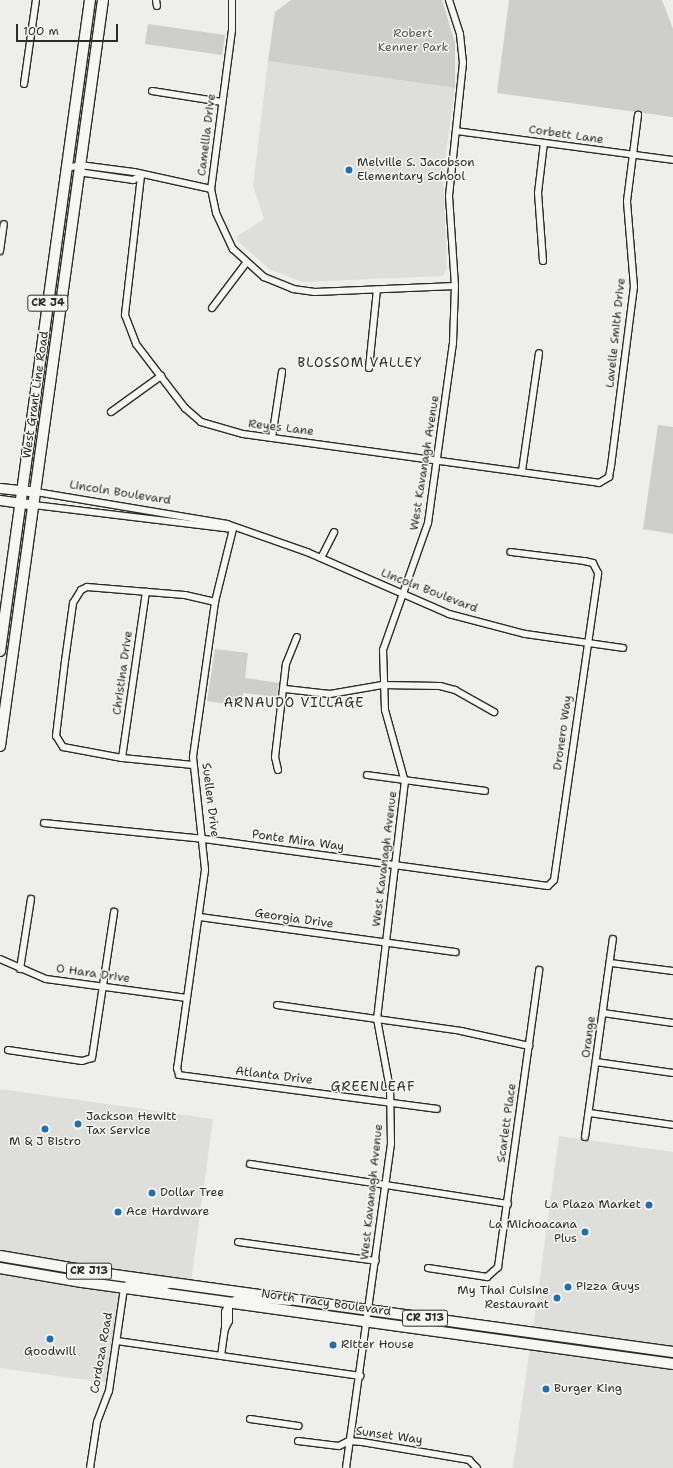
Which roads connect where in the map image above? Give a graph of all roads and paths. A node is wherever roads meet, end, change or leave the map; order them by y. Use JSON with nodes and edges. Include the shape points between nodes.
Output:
{"nodes":[{"id":1,"x":36,"y":0,"type":"edge"},
{"id":2,"x":90,"y":0,"type":"edge"},
{"id":3,"x":103,"y":0,"type":"edge"},
{"id":4,"x":232,"y":0,"type":"edge"},
{"id":5,"x":449,"y":0,"type":"edge"},
{"id":6,"x":24,"y":84,"type":"dead end"},
{"id":7,"x":152,"y":91,"type":"dead end"},
{"id":8,"x":222,"y":102,"type":"junction"},
{"id":9,"x":638,"y":115,"type":"dead end"},
{"id":10,"x":456,"y":130,"type":"junction"},
{"id":11,"x":544,"y":143,"type":"junction"},
{"id":12,"x":631,"y":155,"type":"junction"},
{"id":13,"x":673,"y":160,"type":"edge"},
{"id":14,"x":67,"y":168,"type":"junction"},
{"id":15,"x":79,"y":169,"type":"junction"},
{"id":16,"x":141,"y":176,"type":"junction"},
{"id":17,"x":211,"y":189,"type":"junction"},
{"id":18,"x":4,"y":224,"type":"dead end"},
{"id":19,"x":0,"y":251,"type":"edge"},
{"id":20,"x":542,"y":261,"type":"dead end"},
{"id":21,"x":246,"y":263,"type":"junction"},
{"id":22,"x":455,"y":286,"type":"junction"},
{"id":23,"x":377,"y":289,"type":"junction"},
{"id":24,"x":212,"y":308,"type":"dead end"},
{"id":25,"x":540,"y":354,"type":"dead end"},
{"id":26,"x":368,"y":368,"type":"dead end"},
{"id":27,"x":282,"y":372,"type":"dead end"},
{"id":28,"x":161,"y":376,"type":"junction"},
{"id":29,"x":111,"y":412,"type":"dead end"},
{"id":30,"x":272,"y":438,"type":"junction"},
{"id":31,"x":612,"y":458,"type":"joint"},
{"id":32,"x":438,"y":460,"type":"junction"},
{"id":33,"x":522,"y":471,"type":"junction"},
{"id":34,"x":0,"y":488,"type":"edge"},
{"id":35,"x":22,"y":491,"type":"junction"},
{"id":36,"x":36,"y":492,"type":"junction"},
{"id":37,"x":0,"y":500,"type":"edge"},
{"id":38,"x":21,"y":502,"type":"junction"},
{"id":39,"x":34,"y":505,"type":"junction"},
{"id":40,"x":233,"y":529,"type":"junction"},
{"id":41,"x":334,"y":532,"type":"dead end"},
{"id":42,"x":511,"y":552,"type":"dead end"},
{"id":43,"x":321,"y":558,"type":"junction"},
{"id":44,"x":146,"y":592,"type":"junction"},
{"id":45,"x":402,"y":596,"type":"junction"},
{"id":46,"x":215,"y":602,"type":"junction"},
{"id":47,"x":297,"y":637,"type":"dead end"},
{"id":48,"x":586,"y":645,"type":"junction"},
{"id":49,"x":623,"y":648,"type":"dead end"},
{"id":50,"x":0,"y":652,"type":"edge"},
{"id":51,"x":382,"y":685,"type":"junction"},
{"id":52,"x":285,"y":689,"type":"junction"},
{"id":53,"x":494,"y":712,"type":"dead end"},
{"id":54,"x":0,"y":746,"type":"edge"},
{"id":55,"x":122,"y":758,"type":"junction"},
{"id":56,"x":193,"y":764,"type":"junction"},
{"id":57,"x":278,"y":770,"type":"dead end"},
{"id":58,"x":367,"y":775,"type":"dead end"},
{"id":59,"x":405,"y":782,"type":"junction"},
{"id":60,"x":485,"y":791,"type":"dead end"},
{"id":61,"x":44,"y":823,"type":"dead end"},
{"id":62,"x":204,"y":839,"type":"junction"},
{"id":63,"x":396,"y":865,"type":"junction"},
{"id":64,"x":548,"y":886,"type":"joint"},
{"id":65,"x":31,"y":899,"type":"dead end"},
{"id":66,"x":114,"y":912,"type":"dead end"},
{"id":67,"x":199,"y":917,"type":"junction"},
{"id":68,"x":614,"y":939,"type":"dead end"},
{"id":69,"x":386,"y":942,"type":"junction"},
{"id":70,"x":456,"y":952,"type":"dead end"},
{"id":71,"x":0,"y":959,"type":"edge"},
{"id":72,"x":611,"y":963,"type":"junction"},
{"id":73,"x":20,"y":969,"type":"junction"},
{"id":74,"x":539,"y":970,"type":"dead end"},
{"id":75,"x":673,"y":971,"type":"edge"},
{"id":76,"x":105,"y":986,"type":"junction"},
{"id":77,"x":187,"y":998,"type":"junction"},
{"id":78,"x":277,"y":1005,"type":"dead end"},
{"id":79,"x":603,"y":1014,"type":"junction"},
{"id":80,"x":377,"y":1019,"type":"junction"},
{"id":81,"x":673,"y":1023,"type":"edge"},
{"id":82,"x":529,"y":1046,"type":"junction"},
{"id":83,"x":8,"y":1050,"type":"dead end"},
{"id":84,"x":596,"y":1062,"type":"junction"},
{"id":85,"x":673,"y":1073,"type":"edge"},
{"id":86,"x":179,"y":1075,"type":"joint"},
{"id":87,"x":391,"y":1102,"type":"junction"},
{"id":88,"x":437,"y":1109,"type":"dead end"},
{"id":89,"x":589,"y":1113,"type":"junction"},
{"id":90,"x":673,"y":1125,"type":"edge"},
{"id":91,"x":585,"y":1137,"type":"dead end"},
{"id":92,"x":250,"y":1164,"type":"dead end"},
{"id":93,"x":386,"y":1183,"type":"junction"},
{"id":94,"x":508,"y":1204,"type":"junction"},
{"id":95,"x":238,"y":1242,"type":"dead end"},
{"id":96,"x":0,"y":1256,"type":"edge"},
{"id":97,"x":376,"y":1261,"type":"junction"},
{"id":98,"x":0,"y":1268,"type":"edge"},
{"id":99,"x":428,"y":1268,"type":"dead end"},
{"id":100,"x":173,"y":1283,"type":"junction"},
{"id":101,"x":124,"y":1288,"type":"junction"},
{"id":102,"x":297,"y":1300,"type":"junction"},
{"id":103,"x":229,"y":1303,"type":"junction"},
{"id":104,"x":369,"y":1310,"type":"junction"},
{"id":105,"x":367,"y":1322,"type":"junction"},
{"id":106,"x":117,"y":1341,"type":"junction"},
{"id":107,"x":673,"y":1352,"type":"edge"},
{"id":108,"x":222,"y":1356,"type":"junction"},
{"id":109,"x":673,"y":1364,"type":"edge"},
{"id":110,"x":360,"y":1376,"type":"junction"},
{"id":111,"x":250,"y":1419,"type":"dead end"},
{"id":112,"x":299,"y":1426,"type":"dead end"},
{"id":113,"x":298,"y":1440,"type":"dead end"},
{"id":114,"x":349,"y":1442,"type":"junction"},
{"id":115,"x":477,"y":1467,"type":"edge"},
{"id":116,"x":90,"y":1468,"type":"edge"},
{"id":117,"x":346,"y":1468,"type":"edge"}],
"edges":[{"from":1,"to":6,"type":"street"},
{"from":2,"to":14,"type":"main road","name":"West Grant Line Road","number":"CR J4"},
{"from":3,"to":15,"type":"main road","name":"West Grant Line Road","number":"CR J4"},
{"from":4,"to":8,"type":"street","name":"Camellia Drive","via":[[232,30]]},
{"from":5,"to":10,"type":"street","name":"West Kavanagh Avenue","via":[[460,34],[463,62]]},
{"from":7,"to":8,"type":"street"},
{"from":8,"to":17,"type":"street","name":"Camellia Drive"},
{"from":9,"to":12,"type":"street","name":"Lavelle Smith Drive"},
{"from":10,"to":11,"type":"street","name":"Corbett Lane"},
{"from":10,"to":22,"type":"street","name":"West Kavanagh Avenue","via":[[449,196]]},
{"from":11,"to":12,"type":"street","name":"Corbett Lane"},
{"from":11,"to":20,"type":"street","via":[[538,193]]},
{"from":12,"to":13,"type":"street","name":"Corbett Lane"},
{"from":12,"to":31,"type":"street","name":"Lavelle Smith Drive","via":[[627,218],[634,287]]},
{"from":14,"to":15,"type":"street"},
{"from":14,"to":35,"type":"main road","name":"West Grant Line Road","number":"CR J4"},
{"from":15,"to":16,"type":"street","via":[[133,180]]},
{"from":15,"to":36,"type":"main road","name":"West Grant Line Road","number":"CR J4"},
{"from":16,"to":17,"type":"street"},
{"from":16,"to":28,"type":"street","name":"Reyes Lane","via":[[125,315],[136,344]]},
{"from":17,"to":21,"type":"street","name":"Camellia Drive","via":[[225,237]]},
{"from":18,"to":19,"type":"street"},
{"from":21,"to":23,"type":"street","name":"Camellia Drive","via":[[264,277],[292,289],[315,292]]},
{"from":21,"to":24,"type":"street"},
{"from":22,"to":23,"type":"street","name":"Camellia Drive"},
{"from":22,"to":32,"type":"street","name":"West Kavanagh Avenue","via":[[453,344]]},
{"from":23,"to":26,"type":"street"},
{"from":25,"to":33,"type":"street"},
{"from":27,"to":30,"type":"street"},
{"from":28,"to":29,"type":"street"},
{"from":28,"to":30,"type":"street","name":"Reyes Lane","via":[[201,422],[215,428]]},
{"from":30,"to":32,"type":"street","name":"Reyes Lane"},
{"from":31,"to":33,"type":"street","name":"Reyes Lane","via":[[609,477],[599,483]]},
{"from":32,"to":33,"type":"street","name":"Reyes Lane"},
{"from":32,"to":45,"type":"street","name":"West Kavanagh Avenue","via":[[425,538]]},
{"from":34,"to":35,"type":"street","name":"Lincoln Boulevard"},
{"from":35,"to":36,"type":"street","name":"Lincoln Boulevard"},
{"from":35,"to":38,"type":"main road","name":"West Grant Line Road","number":"CR J4"},
{"from":36,"to":39,"type":"main road","name":"West Grant Line Road","number":"CR J4"},
{"from":36,"to":40,"type":"street","name":"Lincoln Boulevard","via":[[206,520],[227,524]]},
{"from":37,"to":38,"type":"street","name":"Lincoln Boulevard"},
{"from":38,"to":39,"type":"street","name":"Lincoln Boulevard"},
{"from":38,"to":50,"type":"main road","name":"West Grant Line Road","number":"CR J4"},
{"from":39,"to":40,"type":"street","name":"Lincoln Boulevard"},
{"from":39,"to":54,"type":"main road","name":"West Grant Line Road","number":"CR J4"},
{"from":40,"to":43,"type":"street","name":"Lincoln Boulevard"},
{"from":40,"to":46,"type":"street","name":"Suellen Drive"},
{"from":41,"to":43,"type":"street"},
{"from":42,"to":48,"type":"street","name":"Dronero Way","via":[[593,563],[597,580]]},
{"from":43,"to":45,"type":"street","name":"Lincoln Boulevard"},
{"from":44,"to":46,"type":"street"},
{"from":44,"to":55,"type":"street","name":"Christina Drive"},
{"from":44,"to":55,"type":"street","via":[[96,587],[81,590],[73,603],[57,723],[57,742],[63,748]]},
{"from":45,"to":48,"type":"street","name":"Lincoln Boulevard","via":[[480,623]]},
{"from":45,"to":51,"type":"street","name":"West Kavanagh Avenue","via":[[383,650]]},
{"from":46,"to":56,"type":"street","name":"Suellen Drive"},
{"from":47,"to":52,"type":"street","via":[[286,664]]},
{"from":48,"to":49,"type":"street","name":"Lincoln Boulevard"},
{"from":48,"to":64,"type":"street","name":"Dronero Way","via":[[554,880]]},
{"from":51,"to":52,"type":"street","via":[[330,694]]},
{"from":51,"to":53,"type":"street","via":[[440,686],[454,690]]},
{"from":51,"to":59,"type":"street","name":"West Kavanagh Avenue","via":[[384,710]]},
{"from":52,"to":57,"type":"street","via":[[275,757]]},
{"from":55,"to":56,"type":"street"},
{"from":56,"to":62,"type":"street","name":"Suellen Drive"},
{"from":58,"to":59,"type":"street"},
{"from":59,"to":60,"type":"street"},
{"from":59,"to":63,"type":"street","name":"West Kavanagh Avenue"},
{"from":61,"to":62,"type":"street","name":"Ponte Mira Way"},
{"from":62,"to":63,"type":"street","name":"Ponte Mira Way"},
{"from":62,"to":67,"type":"street","name":"Suellen Drive","via":[[205,870]]},
{"from":63,"to":64,"type":"street","name":"Ponte Mira Way"},
{"from":63,"to":69,"type":"street","name":"West Kavanagh Avenue"},
{"from":65,"to":73,"type":"street"},
{"from":66,"to":76,"type":"street"},
{"from":67,"to":69,"type":"street","name":"Georgia Drive"},
{"from":67,"to":77,"type":"street","name":"Suellen Drive"},
{"from":68,"to":72,"type":"street","name":"Orange"},
{"from":69,"to":70,"type":"street","name":"Georgia Drive"},
{"from":69,"to":80,"type":"street","name":"West Kavanagh Avenue"},
{"from":71,"to":73,"type":"street","name":"O Hara Drive"},
{"from":72,"to":75,"type":"street"},
{"from":72,"to":79,"type":"street","name":"Orange"},
{"from":73,"to":76,"type":"street","name":"O Hara Drive","via":[[46,978]]},
{"from":74,"to":82,"type":"street","name":"Scarlett Place"},
{"from":76,"to":77,"type":"street","name":"O Hara Drive"},
{"from":76,"to":83,"type":"street","via":[[92,1058],[61,1058]]},
{"from":77,"to":86,"type":"street","name":"Suellen Drive","via":[[177,1060]]},
{"from":78,"to":80,"type":"street"},
{"from":79,"to":81,"type":"street"},
{"from":79,"to":84,"type":"street","name":"Orange"},
{"from":80,"to":82,"type":"street"},
{"from":80,"to":87,"type":"street","name":"West Kavanagh Avenue"},
{"from":82,"to":94,"type":"street","name":"Scarlett Place"},
{"from":84,"to":85,"type":"street"},
{"from":84,"to":89,"type":"street","name":"Orange"},
{"from":86,"to":87,"type":"street","name":"Atlanta Drive"},
{"from":87,"to":88,"type":"street","name":"Atlanta Drive"},
{"from":87,"to":93,"type":"street","name":"West Kavanagh Avenue"},
{"from":89,"to":90,"type":"street"},
{"from":89,"to":91,"type":"street","name":"Orange"},
{"from":92,"to":93,"type":"street"},
{"from":93,"to":94,"type":"street"},
{"from":93,"to":97,"type":"street","name":"West Kavanagh Avenue"},
{"from":94,"to":99,"type":"street","name":"Scarlett Place","via":[[499,1264],[491,1275]]},
{"from":95,"to":97,"type":"street"},
{"from":96,"to":100,"type":"main road","name":"North Tracy Boulevard","number":"CR J13"},
{"from":97,"to":104,"type":"street","name":"West Kavanagh Avenue"},
{"from":98,"to":101,"type":"main road","name":"North Tracy Boulevard","number":"CR J13"},
{"from":100,"to":101,"type":"street","via":[[164,1287],[128,1284]]},
{"from":100,"to":102,"type":"main road","name":"North Tracy Boulevard","number":"CR J13"},
{"from":101,"to":103,"type":"main road","name":"North Tracy Boulevard","number":"CR J13"},
{"from":101,"to":106,"type":"street","name":"Cordoza Road"},
{"from":102,"to":103,"type":"street","via":[[280,1303],[235,1298]]},
{"from":102,"to":104,"type":"main road","name":"North Tracy Boulevard","number":"CR J13"},
{"from":103,"to":105,"type":"main road","name":"North Tracy Boulevard","number":"CR J13"},
{"from":103,"to":108,"type":"street","via":[[230,1313]]},
{"from":104,"to":105,"type":"street","name":"West Kavanagh Avenue"},
{"from":104,"to":107,"type":"main road","name":"North Tracy Boulevard","number":"CR J13"},
{"from":105,"to":109,"type":"main road","name":"North Tracy Boulevard","number":"CR J13"},
{"from":105,"to":110,"type":"street","name":"West Kavanagh Avenue"},
{"from":106,"to":108,"type":"street"},
{"from":106,"to":116,"type":"street","name":"Cordoza Road","via":[[109,1391],[97,1422]]},
{"from":108,"to":110,"type":"street"},
{"from":110,"to":114,"type":"street","name":"West Kavanagh Avenue"},
{"from":111,"to":112,"type":"street"},
{"from":113,"to":114,"type":"street","name":"Sunset Way","via":[[339,1446]]},
{"from":114,"to":115,"type":"street","name":"Sunset Way","via":[[469,1460]]},
{"from":114,"to":117,"type":"street","name":"West Kavanagh Avenue"}]}
